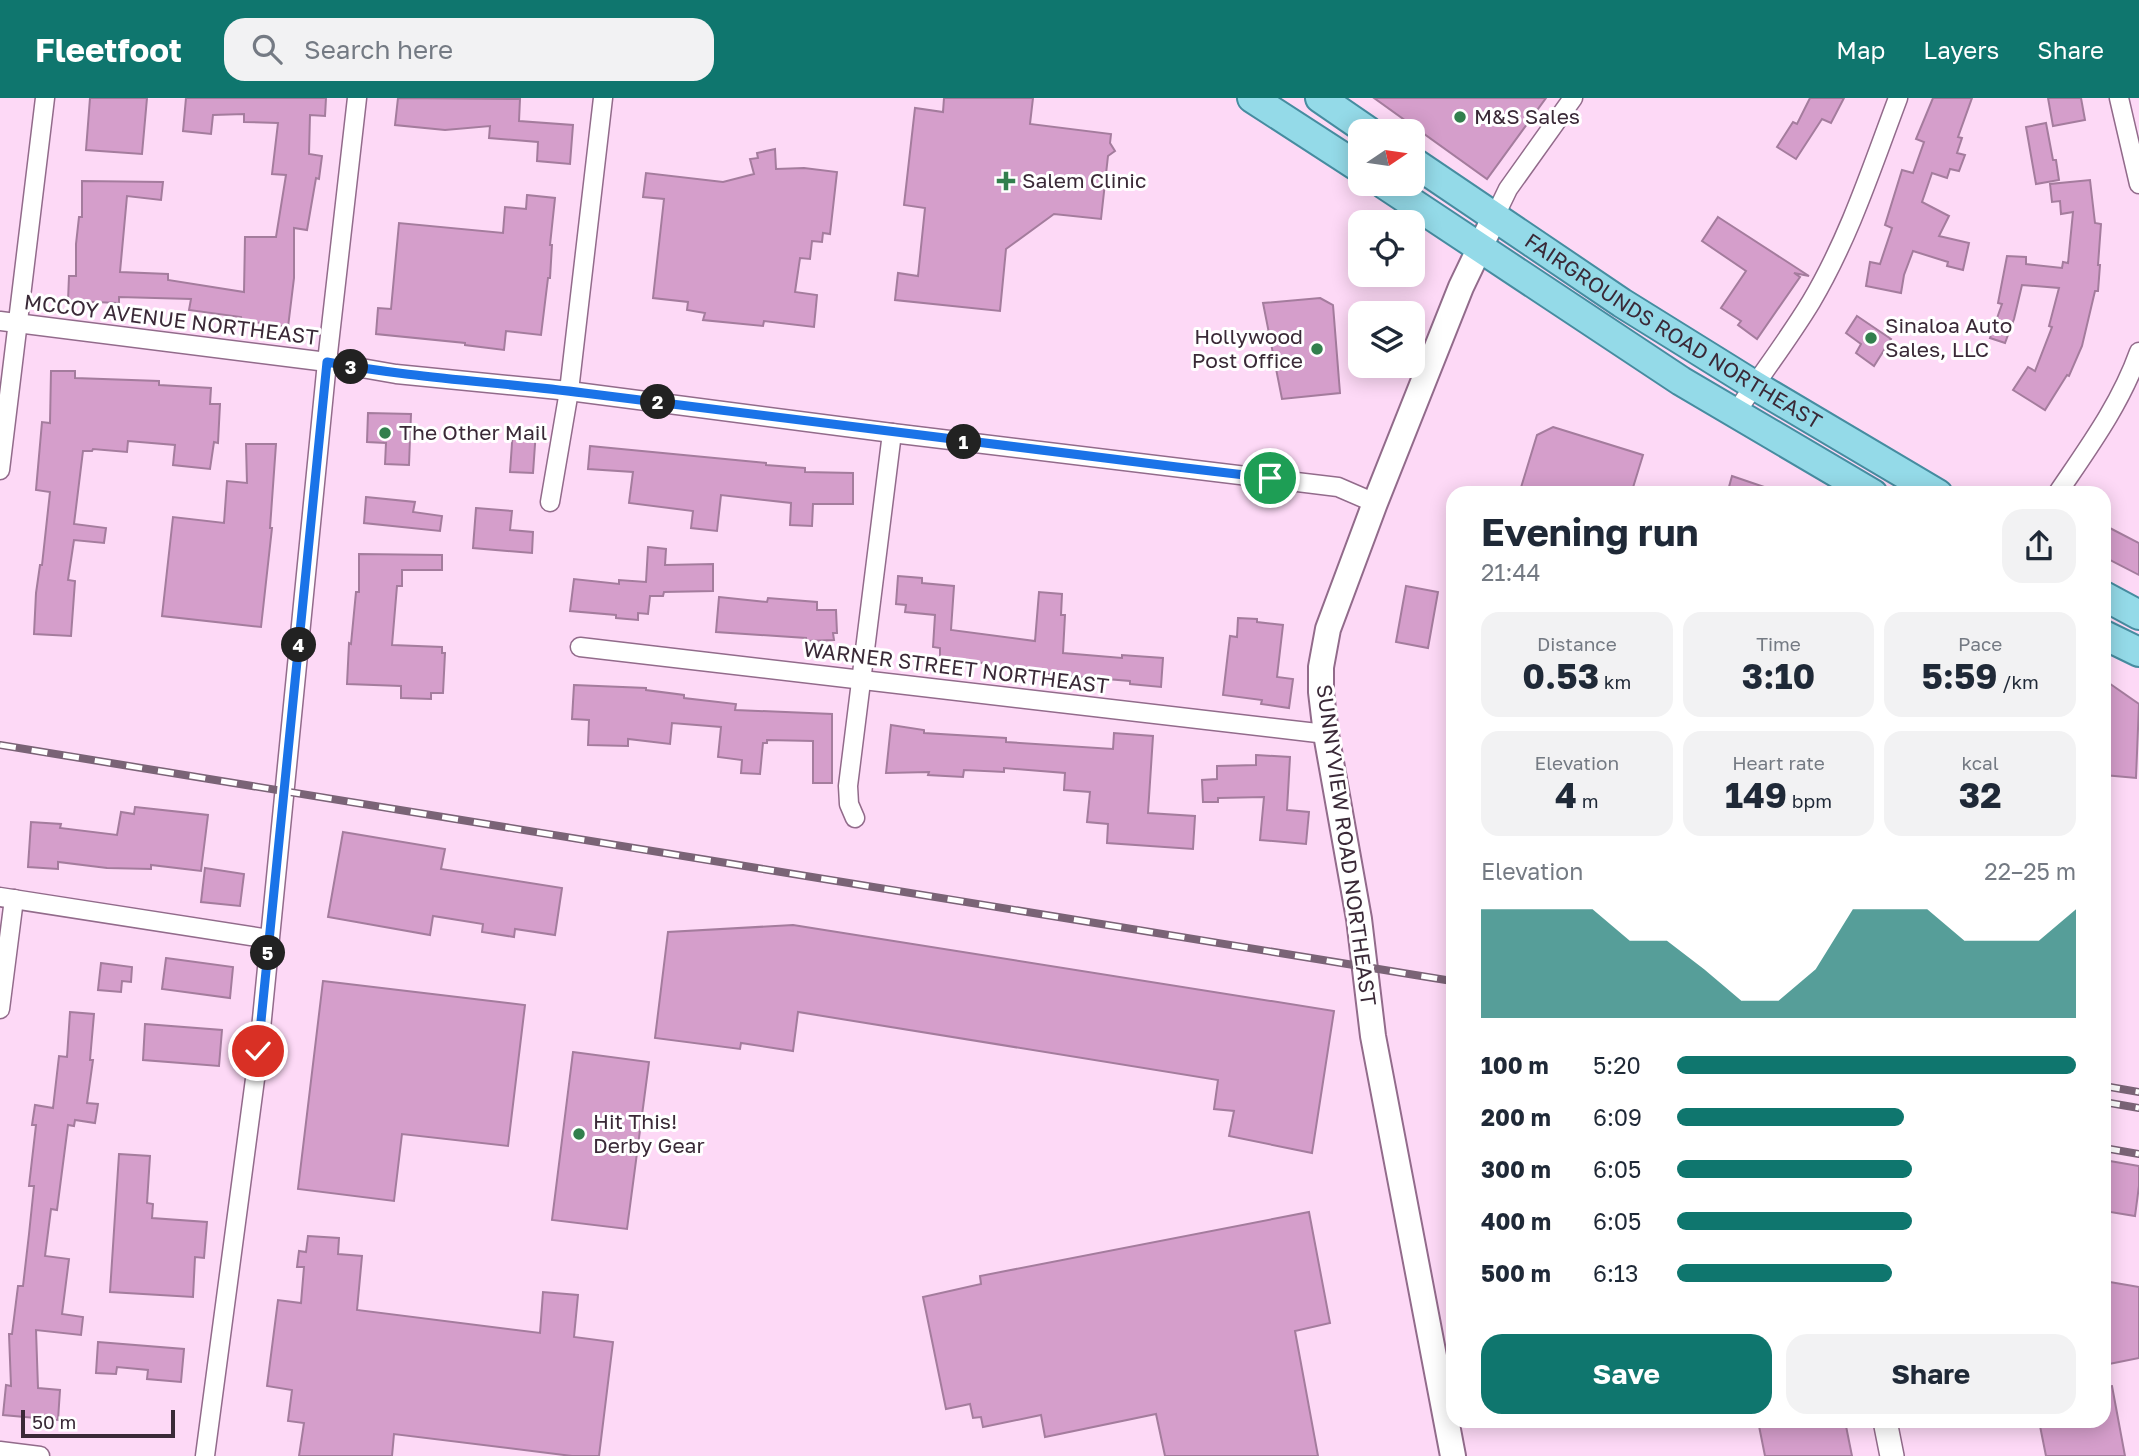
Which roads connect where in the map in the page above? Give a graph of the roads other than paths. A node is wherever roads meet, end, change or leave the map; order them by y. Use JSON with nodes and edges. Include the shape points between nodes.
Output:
{"nodes":[{"id":1,"x":44,"y":98,"type":"edge"},
{"id":2,"x":357,"y":98,"type":"edge"},
{"id":3,"x":603,"y":98,"type":"edge"},
{"id":4,"x":1252,"y":98,"type":"edge"},
{"id":5,"x":1318,"y":98,"type":"edge"},
{"id":6,"x":1573,"y":98,"type":"edge"},
{"id":7,"x":1898,"y":98,"type":"edge"},
{"id":8,"x":2119,"y":98,"type":"edge"},
{"id":9,"x":1350,"y":119,"type":"edge"},
{"id":10,"x":1348,"y":160,"type":"edge"},
{"id":11,"x":1425,"y":171,"type":"edge"},
{"id":12,"x":2139,"y":184,"type":"edge"},
{"id":13,"x":1402,"y":196,"type":"edge"},
{"id":14,"x":1494,"y":218,"type":"junction"},
{"id":15,"x":1478,"y":248,"type":"junction"},
{"id":16,"x":9,"y":322,"type":"edge"},
{"id":17,"x":2139,"y":352,"type":"edge"},
{"id":18,"x":327,"y":362,"type":"junction"},
{"id":19,"x":1754,"y":386,"type":"junction"},
{"id":20,"x":569,"y":391,"type":"junction"},
{"id":21,"x":1735,"y":414,"type":"junction"},
{"id":22,"x":892,"y":433,"type":"junction"},
{"id":23,"x":1871,"y":453,"type":"junction"},
{"id":24,"x":0,"y":470,"type":"edge"},
{"id":25,"x":1851,"y":486,"type":"edge"},
{"id":26,"x":1857,"y":486,"type":"edge"},
{"id":27,"x":1925,"y":486,"type":"edge"},
{"id":28,"x":2062,"y":486,"type":"edge"},
{"id":29,"x":550,"y":502,"type":"dead end"},
{"id":30,"x":1375,"y":503,"type":"junction"},
{"id":31,"x":2121,"y":605,"type":"edge"},
{"id":32,"x":2111,"y":623,"type":"edge"},
{"id":33,"x":2111,"y":638,"type":"edge"},
{"id":34,"x":580,"y":647,"type":"dead end"},
{"id":35,"x":2139,"y":652,"type":"edge"},
{"id":36,"x":862,"y":679,"type":"junction"},
{"id":37,"x":1326,"y":734,"type":"junction"},
{"id":38,"x":855,"y":818,"type":"dead end"},
{"id":39,"x":7,"y":898,"type":"edge"},
{"id":40,"x":270,"y":939,"type":"junction"},
{"id":41,"x":0,"y":1009,"type":"edge"},
{"id":42,"x":1446,"y":1419,"type":"edge"},
{"id":43,"x":1448,"y":1428,"type":"edge"},
{"id":44,"x":1886,"y":1428,"type":"edge"},
{"id":45,"x":0,"y":1451,"type":"edge"},
{"id":46,"x":40,"y":1456,"type":"edge"},
{"id":47,"x":205,"y":1456,"type":"edge"},
{"id":48,"x":1453,"y":1456,"type":"edge"},
{"id":49,"x":1892,"y":1456,"type":"edge"}],
"edges":[{"from":1,"to":16,"type":"street"},
{"from":2,"to":18,"type":"street"},
{"from":3,"to":20,"type":"street"},
{"from":4,"to":10,"type":"main road"},
{"from":5,"to":9,"type":"main road"},
{"from":6,"to":14,"type":"street","via":[[1508,189]]},
{"from":7,"to":19,"type":"street","via":[[1848,230],[1811,303]]},
{"from":8,"to":12,"type":"street"},
{"from":11,"to":14,"type":"main road","name":"FAIRGROUNDS ROAD NORTHEAST"},
{"from":13,"to":15,"type":"main road","name":"FAIRGROUNDS ROAD NORTHEAST"},
{"from":14,"to":15,"type":"main road","name":"SUNNYVIEW ROAD NORTHEAST"},
{"from":14,"to":19,"type":"main road","name":"FAIRGROUNDS ROAD NORTHEAST"},
{"from":15,"to":21,"type":"main road","name":"FAIRGROUNDS ROAD NORTHEAST"},
{"from":15,"to":30,"type":"main road","name":"SUNNYVIEW ROAD NORTHEAST"},
{"from":16,"to":18,"type":"street","name":"MCCOY AVENUE NORTHEAST"},
{"from":16,"to":24,"type":"street"},
{"from":17,"to":28,"type":"street","via":[[2109,417]]},
{"from":18,"to":20,"type":"street","name":"MCCOY AVENUE NORTHEAST","via":[[396,374]]},
{"from":18,"to":40,"type":"street"},
{"from":19,"to":21,"type":"street"},
{"from":19,"to":23,"type":"main road","name":"FAIRGROUNDS ROAD NORTHEAST"},
{"from":20,"to":22,"type":"street","name":"MCCOY AVENUE NORTHEAST"},
{"from":20,"to":29,"type":"street"},
{"from":21,"to":25,"type":"main road","name":"FAIRGROUNDS ROAD NORTHEAST"},
{"from":22,"to":30,"type":"street","name":"MCCOY AVENUE NORTHEAST","via":[[1338,487]]},
{"from":22,"to":36,"type":"street"},
{"from":23,"to":26,"type":"street"},
{"from":23,"to":27,"type":"main road","name":"FAIRGROUNDS ROAD NORTHEAST"},
{"from":30,"to":37,"type":"main road","name":"SUNNYVIEW ROAD NORTHEAST","via":[[1328,629],[1321,667]]},
{"from":31,"to":32,"type":"street"},
{"from":33,"to":35,"type":"main road"},
{"from":34,"to":36,"type":"street","name":"WARNER STREET NORTHEAST"},
{"from":36,"to":37,"type":"street","name":"WARNER STREET NORTHEAST"},
{"from":36,"to":38,"type":"street","via":[[848,786]]},
{"from":37,"to":42,"type":"main road","name":"SUNNYVIEW ROAD NORTHEAST","via":[[1357,910],[1373,1036]]},
{"from":39,"to":40,"type":"street"},
{"from":39,"to":41,"type":"street"},
{"from":40,"to":47,"type":"street"},
{"from":43,"to":48,"type":"main road","name":"SUNNYVIEW ROAD NORTHEAST"},
{"from":44,"to":49,"type":"street"},
{"from":45,"to":46,"type":"street"}]}
